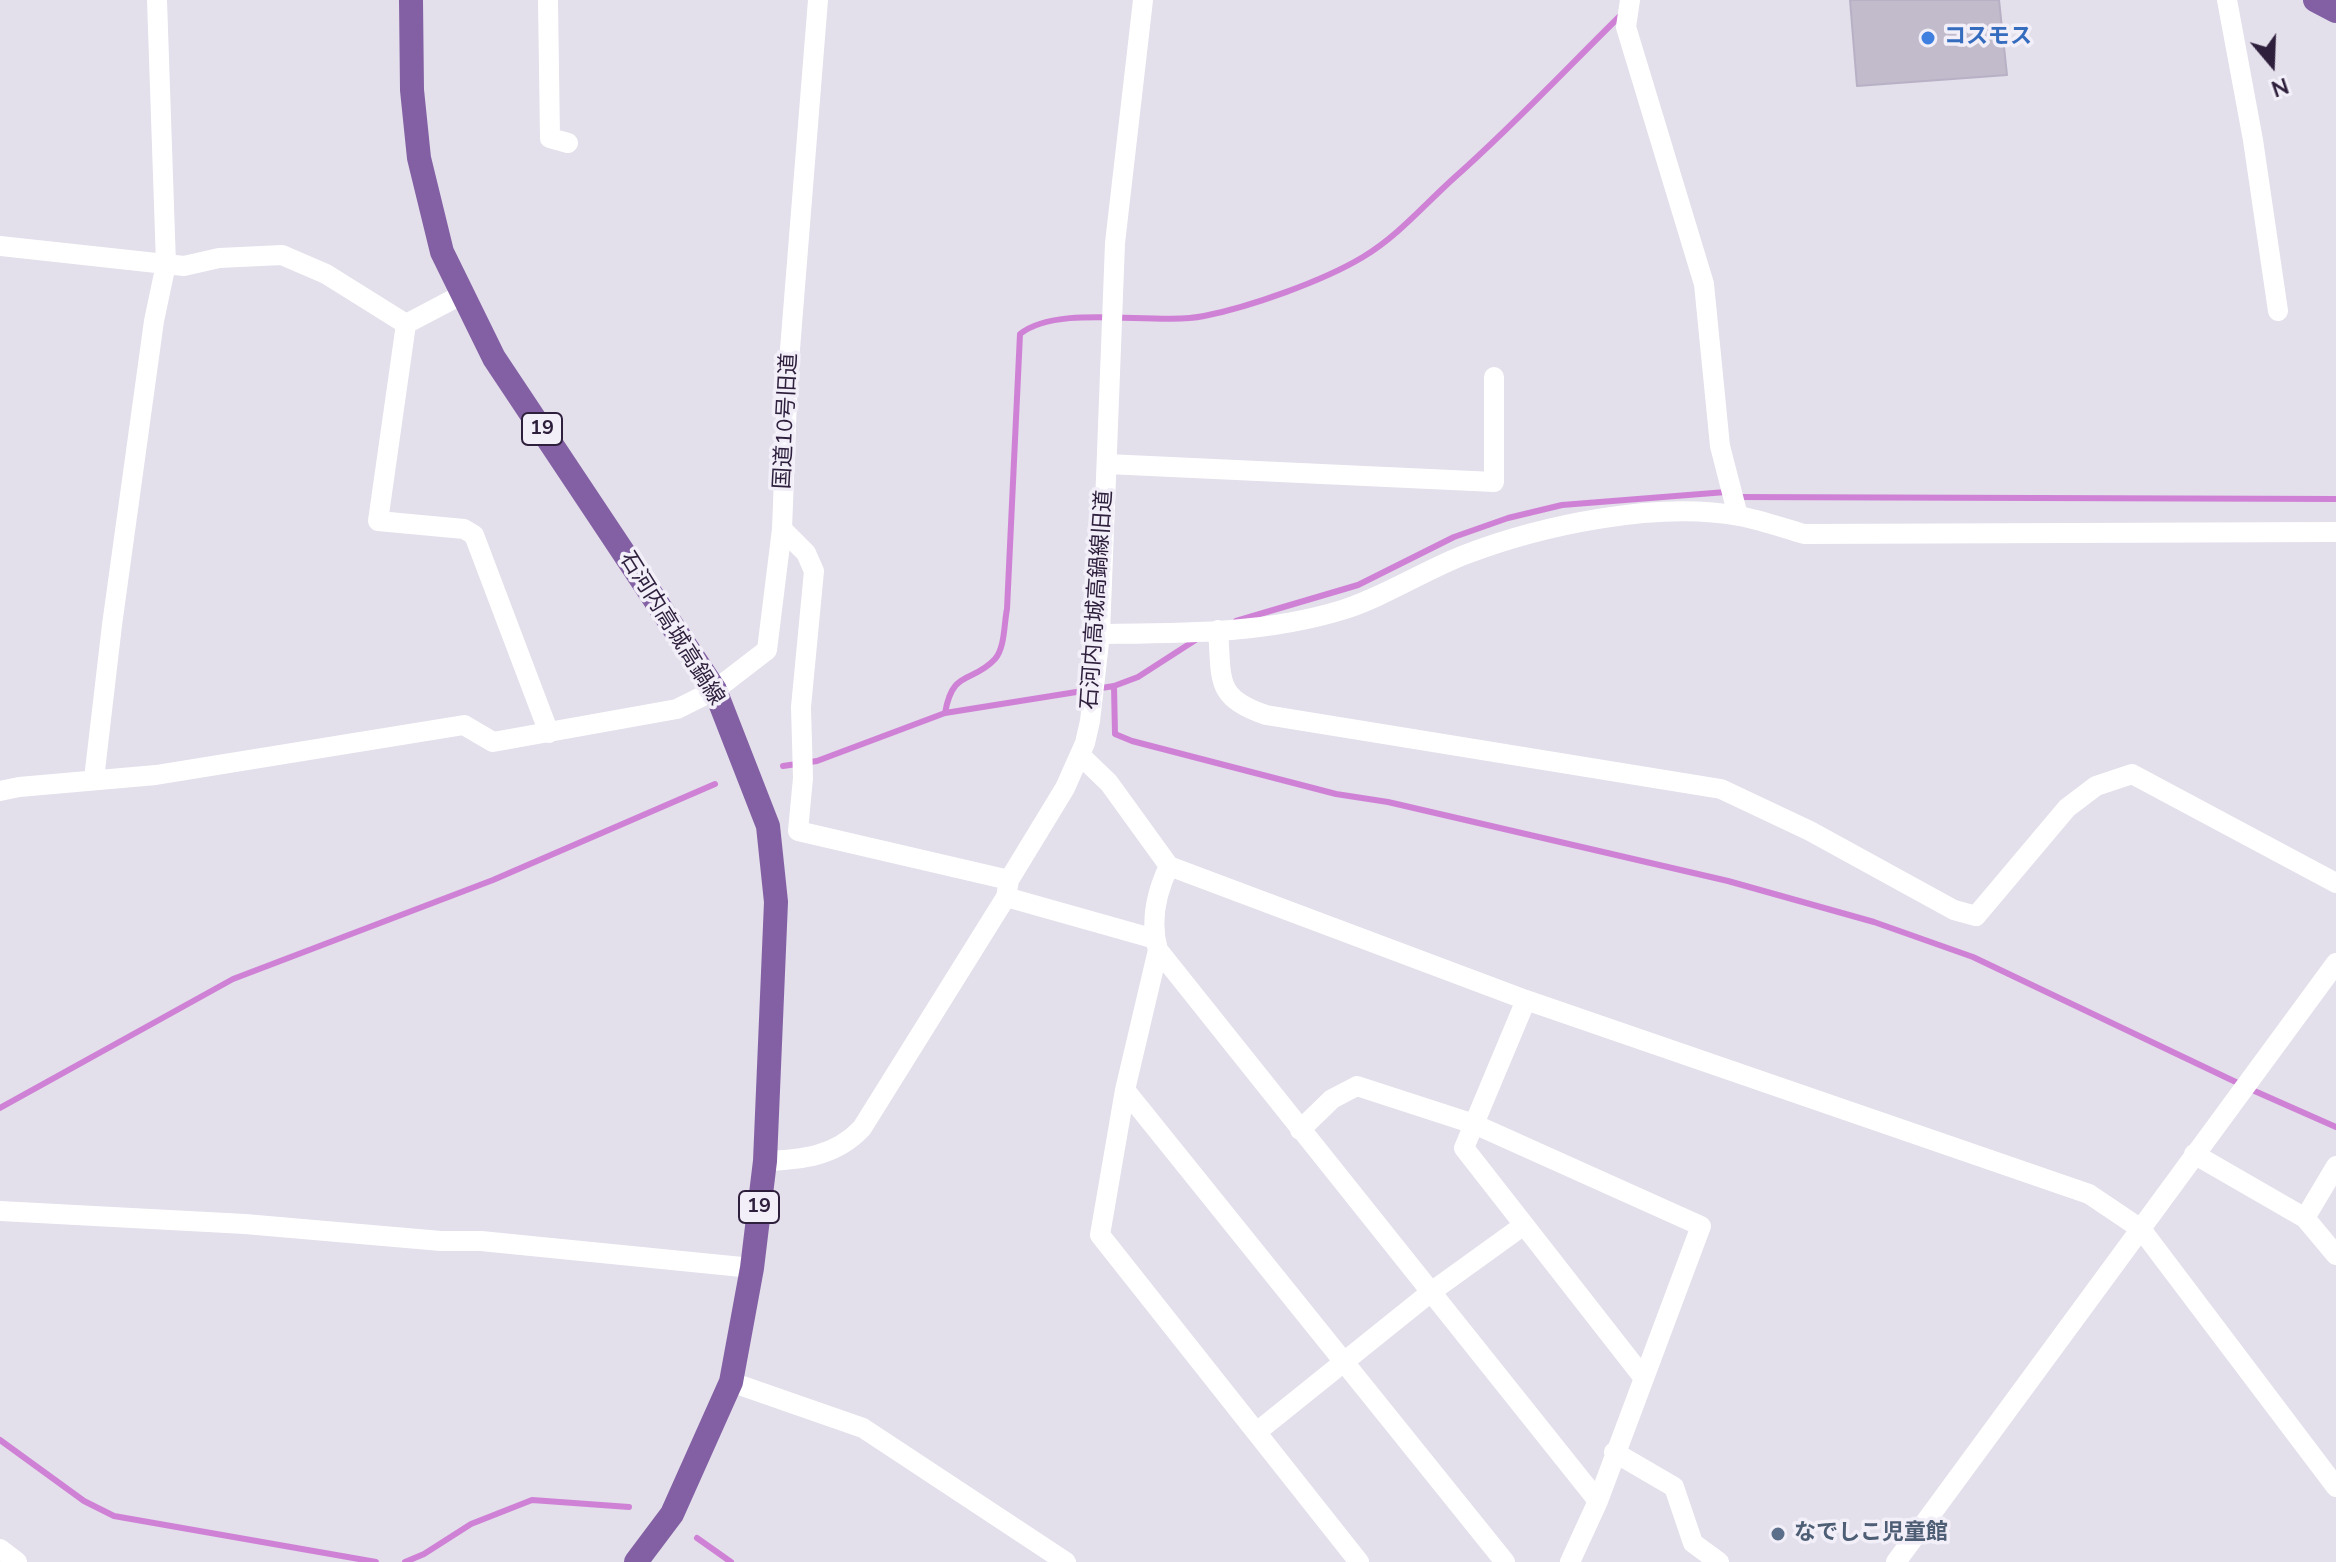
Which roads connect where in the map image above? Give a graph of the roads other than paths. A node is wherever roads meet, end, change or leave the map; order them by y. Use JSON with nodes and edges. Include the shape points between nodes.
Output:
{"nodes":[{"id":1,"x":157,"y":0,"type":"edge"},
{"id":2,"x":411,"y":0,"type":"edge"},
{"id":3,"x":548,"y":0,"type":"edge"},
{"id":4,"x":818,"y":0,"type":"edge"},
{"id":5,"x":1143,"y":0,"type":"edge"},
{"id":6,"x":1630,"y":0,"type":"edge"},
{"id":7,"x":2227,"y":0,"type":"edge"},
{"id":8,"x":2315,"y":0,"type":"edge"},
{"id":9,"x":2336,"y":11,"type":"edge"},
{"id":10,"x":568,"y":143,"type":"dead end"},
{"id":11,"x":0,"y":246,"type":"edge"},
{"id":12,"x":166,"y":264,"type":"junction"},
{"id":13,"x":463,"y":294,"type":"junction"},
{"id":14,"x":2278,"y":311,"type":"dead end"},
{"id":15,"x":406,"y":324,"type":"junction"},
{"id":16,"x":1494,"y":377,"type":"dead end"},
{"id":17,"x":1107,"y":464,"type":"junction"},
{"id":18,"x":1738,"y":516,"type":"junction"},
{"id":19,"x":782,"y":529,"type":"junction"},
{"id":20,"x":2336,"y":532,"type":"edge"},
{"id":21,"x":1218,"y":630,"type":"junction"},
{"id":22,"x":1100,"y":634,"type":"junction"},
{"id":23,"x":715,"y":690,"type":"junction"},
{"id":24,"x":549,"y":733,"type":"junction"},
{"id":25,"x":1080,"y":755,"type":"junction"},
{"id":26,"x":94,"y":779,"type":"junction"},
{"id":27,"x":0,"y":791,"type":"edge"},
{"id":28,"x":1169,"y":866,"type":"junction"},
{"id":29,"x":2336,"y":883,"type":"edge"},
{"id":30,"x":1008,"y":889,"type":"junction"},
{"id":31,"x":1157,"y":944,"type":"junction"},
{"id":32,"x":2336,"y":963,"type":"edge"},
{"id":33,"x":1526,"y":1000,"type":"junction"},
{"id":34,"x":1125,"y":1090,"type":"junction"},
{"id":35,"x":1474,"y":1124,"type":"junction"},
{"id":36,"x":1300,"y":1130,"type":"junction"},
{"id":37,"x":2194,"y":1154,"type":"junction"},
{"id":38,"x":765,"y":1161,"type":"junction"},
{"id":39,"x":2336,"y":1166,"type":"edge"},
{"id":40,"x":0,"y":1211,"type":"edge"},
{"id":41,"x":2305,"y":1218,"type":"junction"},
{"id":42,"x":1524,"y":1225,"type":"junction"},
{"id":43,"x":2141,"y":1229,"type":"junction"},
{"id":44,"x":2336,"y":1255,"type":"edge"},
{"id":45,"x":752,"y":1268,"type":"junction"},
{"id":46,"x":1431,"y":1292,"type":"junction"},
{"id":47,"x":1344,"y":1362,"type":"junction"},
{"id":48,"x":1643,"y":1377,"type":"junction"},
{"id":49,"x":731,"y":1382,"type":"junction"},
{"id":50,"x":1258,"y":1431,"type":"junction"},
{"id":51,"x":1614,"y":1452,"type":"junction"},
{"id":52,"x":2336,"y":1487,"type":"edge"},
{"id":53,"x":1598,"y":1501,"type":"junction"},
{"id":54,"x":0,"y":1549,"type":"edge"},
{"id":55,"x":17,"y":1562,"type":"edge"},
{"id":56,"x":636,"y":1562,"type":"edge"},
{"id":57,"x":1066,"y":1562,"type":"edge"},
{"id":58,"x":1359,"y":1562,"type":"edge"},
{"id":59,"x":1505,"y":1562,"type":"edge"},
{"id":60,"x":1570,"y":1562,"type":"edge"},
{"id":61,"x":1719,"y":1562,"type":"edge"},
{"id":62,"x":1896,"y":1562,"type":"edge"}],
"edges":[{"from":1,"to":12,"type":"street"},
{"from":2,"to":13,"type":"main road","name":"石河内高城高鍋線","number":"19","via":[[419,158],[442,252]]},
{"from":3,"to":10,"type":"street","via":[[550,138]]},
{"from":4,"to":19,"type":"street","name":"国道10号旧道","via":[[788,374]]},
{"from":5,"to":17,"type":"street","name":"石河内高城高鍋線旧道","via":[[1115,243]]},
{"from":6,"to":18,"type":"street","via":[[1626,27],[1704,284],[1720,446]]},
{"from":7,"to":14,"type":"street"},
{"from":8,"to":9,"type":"main road"},
{"from":11,"to":12,"type":"street"},
{"from":12,"to":15,"type":"street","via":[[282,255],[326,274]]},
{"from":12,"to":26,"type":"street"},
{"from":13,"to":15,"type":"street"},
{"from":13,"to":23,"type":"main road","name":"石河内高城高鍋線","number":"19","via":[[494,358]]},
{"from":15,"to":24,"type":"street","via":[[378,521],[464,529],[474,535]]},
{"from":16,"to":17,"type":"street","via":[[1494,482]]},
{"from":17,"to":22,"type":"street","name":"石河内高城高鍋線旧道"},
{"from":18,"to":20,"type":"street","via":[[1804,534]]},
{"from":18,"to":21,"type":"street","via":[[1664,511],[1583,522],[1466,554],[1345,610],[1281,626]]},
{"from":19,"to":23,"type":"street","name":"国道10号旧道","via":[[767,650]]},
{"from":19,"to":30,"type":"street","via":[[806,553],[814,571],[801,707],[798,831]]},
{"from":21,"to":22,"type":"street"},
{"from":21,"to":29,"type":"street","via":[[1222,688],[1240,707],[1721,789],[1954,910],[1976,916],[2067,808],[2096,786],[2132,774]]},
{"from":22,"to":25,"type":"street","name":"石河内高城高鍋線旧道","via":[[1090,721]]},
{"from":23,"to":24,"type":"street","name":"国道10号旧道","via":[[677,709]]},
{"from":23,"to":38,"type":"main road","name":"石河内高城高鍋線","number":"19","via":[[768,826],[776,902]]},
{"from":24,"to":26,"type":"street","name":"国道10号旧道","via":[[493,742],[464,725],[156,775]]},
{"from":25,"to":28,"type":"street","via":[[1109,783]]},
{"from":25,"to":30,"type":"street","name":"石河内高城高鍋線旧道"},
{"from":26,"to":27,"type":"street","name":"国道10号旧道"},
{"from":28,"to":31,"type":"street","via":[[1152,929]]},
{"from":28,"to":33,"type":"street"},
{"from":30,"to":31,"type":"street"},
{"from":30,"to":38,"type":"street","name":"石河内高城高鍋線旧道","via":[[862,1128],[848,1143],[803,1160]]},
{"from":31,"to":34,"type":"street"},
{"from":31,"to":36,"type":"street"},
{"from":32,"to":37,"type":"street"},
{"from":33,"to":35,"type":"street"},
{"from":33,"to":43,"type":"street","via":[[2089,1194]]},
{"from":34,"to":47,"type":"street"},
{"from":34,"to":50,"type":"street","via":[[1100,1235]]},
{"from":35,"to":36,"type":"street","via":[[1357,1086],[1332,1099]]},
{"from":35,"to":42,"type":"street","via":[[1464,1148]]},
{"from":35,"to":48,"type":"street","via":[[1701,1226]]},
{"from":36,"to":46,"type":"street"},
{"from":37,"to":41,"type":"street"},
{"from":37,"to":43,"type":"street"},
{"from":38,"to":45,"type":"main road","name":"石河内高城高鍋線","number":"19"},
{"from":39,"to":41,"type":"street"},
{"from":40,"to":45,"type":"street","via":[[481,1241]]},
{"from":41,"to":44,"type":"street"},
{"from":42,"to":46,"type":"street"},
{"from":42,"to":48,"type":"street"},
{"from":43,"to":52,"type":"street"},
{"from":43,"to":62,"type":"street"},
{"from":45,"to":49,"type":"main road","name":"石河内高城高鍋線","number":"19"},
{"from":46,"to":47,"type":"street"},
{"from":46,"to":53,"type":"street"},
{"from":47,"to":50,"type":"street"},
{"from":47,"to":59,"type":"street"},
{"from":48,"to":51,"type":"street"},
{"from":49,"to":56,"type":"main road","name":"石河内高城高鍋線","number":"19","via":[[672,1514]]},
{"from":49,"to":57,"type":"street","via":[[863,1428]]},
{"from":50,"to":58,"type":"street"},
{"from":51,"to":53,"type":"street"},
{"from":51,"to":61,"type":"street","via":[[1674,1487],[1693,1543]]},
{"from":53,"to":60,"type":"street"},
{"from":54,"to":55,"type":"street"}]}
